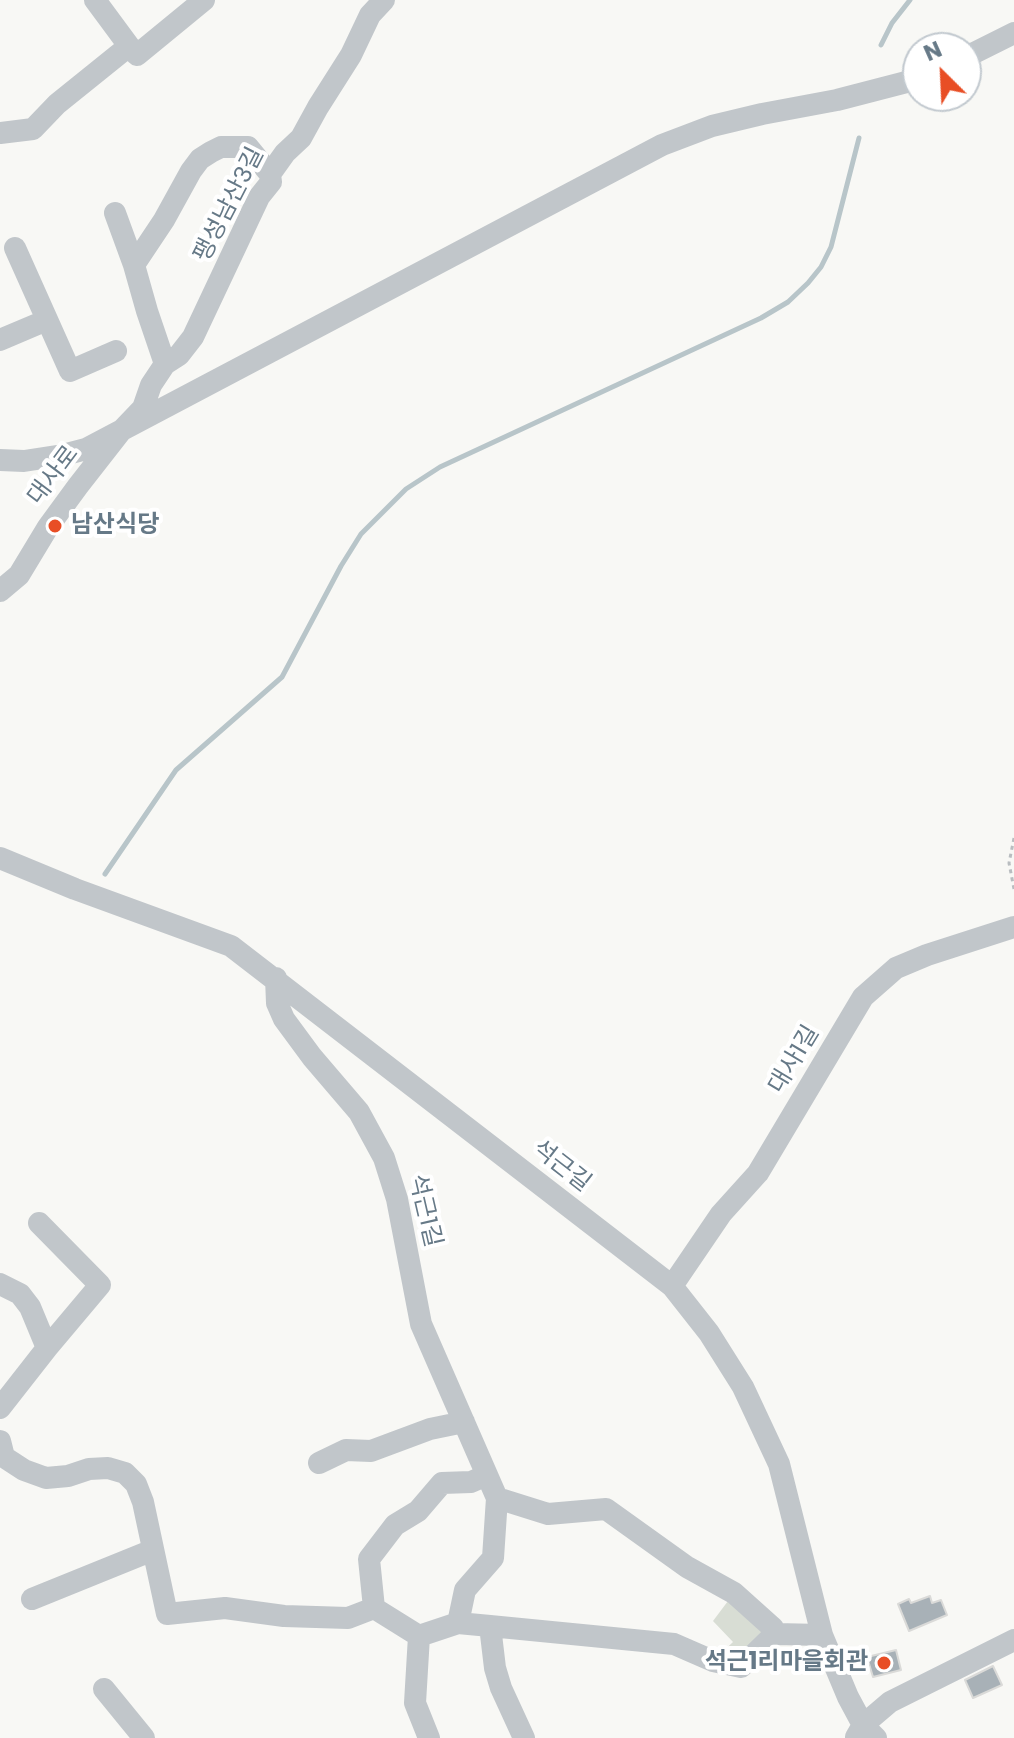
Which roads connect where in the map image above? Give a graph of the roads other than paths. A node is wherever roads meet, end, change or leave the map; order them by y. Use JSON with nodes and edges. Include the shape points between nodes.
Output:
{"nodes":[{"id":1,"x":95,"y":0,"type":"edge"},
{"id":2,"x":204,"y":0,"type":"edge"},
{"id":3,"x":384,"y":0,"type":"edge"},
{"id":4,"x":1014,"y":33,"type":"edge"},
{"id":5,"x":129,"y":46,"type":"junction"},
{"id":6,"x":982,"y":49,"type":"edge"},
{"id":7,"x":902,"y":83,"type":"edge"},
{"id":8,"x":0,"y":133,"type":"edge"},
{"id":9,"x":270,"y":174,"type":"junction"},
{"id":10,"x":115,"y":213,"type":"dead end"},
{"id":11,"x":15,"y":248,"type":"dead end"},
{"id":12,"x":134,"y":265,"type":"junction"},
{"id":13,"x":47,"y":320,"type":"junction"},
{"id":14,"x":0,"y":340,"type":"edge"},
{"id":15,"x":116,"y":351,"type":"dead end"},
{"id":16,"x":165,"y":364,"type":"junction"},
{"id":17,"x":121,"y":431,"type":"junction"},
{"id":18,"x":0,"y":460,"type":"edge"},
{"id":19,"x":0,"y":591,"type":"edge"},
{"id":20,"x":0,"y":858,"type":"edge"},
{"id":21,"x":1014,"y":927,"type":"edge"},
{"id":22,"x":276,"y":978,"type":"junction"},
{"id":23,"x":39,"y":1223,"type":"dead end"},
{"id":24,"x":0,"y":1284,"type":"edge"},
{"id":25,"x":672,"y":1286,"type":"junction"},
{"id":26,"x":47,"y":1348,"type":"junction"},
{"id":27,"x":0,"y":1408,"type":"edge"},
{"id":28,"x":464,"y":1422,"type":"junction"},
{"id":29,"x":1,"y":1452,"type":"edge"},
{"id":30,"x":319,"y":1463,"type":"dead end"},
{"id":31,"x":487,"y":1475,"type":"junction"},
{"id":32,"x":497,"y":1498,"type":"junction"},
{"id":33,"x":153,"y":1550,"type":"junction"},
{"id":34,"x":32,"y":1599,"type":"dead end"},
{"id":35,"x":374,"y":1608,"type":"junction"},
{"id":36,"x":458,"y":1623,"type":"junction"},
{"id":37,"x":490,"y":1626,"type":"junction"},
{"id":38,"x":775,"y":1634,"type":"junction"},
{"id":39,"x":822,"y":1635,"type":"junction"},
{"id":40,"x":419,"y":1636,"type":"junction"},
{"id":41,"x":1014,"y":1640,"type":"edge"},
{"id":42,"x":104,"y":1689,"type":"dead end"},
{"id":43,"x":865,"y":1734,"type":"edge"},
{"id":44,"x":144,"y":1738,"type":"edge"},
{"id":45,"x":429,"y":1738,"type":"edge"},
{"id":46,"x":524,"y":1738,"type":"edge"}],
"edges":[{"from":1,"to":5,"type":"street"},
{"from":2,"to":5,"type":"street","via":[[137,55]]},
{"from":3,"to":9,"type":"street","name":"팽성남산3길","via":[[370,15],[301,138]]},
{"from":4,"to":6,"type":"street"},
{"from":5,"to":8,"type":"street","via":[[33,129]]},
{"from":7,"to":17,"type":"street","via":[[712,126],[662,145]]},
{"from":9,"to":12,"type":"street","via":[[248,147],[221,147],[200,159]]},
{"from":9,"to":16,"type":"street","name":"팽성남산3길","via":[[271,182],[193,337]]},
{"from":10,"to":12,"type":"street"},
{"from":11,"to":13,"type":"street"},
{"from":12,"to":16,"type":"street"},
{"from":13,"to":14,"type":"street"},
{"from":13,"to":15,"type":"street","via":[[70,371]]},
{"from":16,"to":17,"type":"street","name":"팽성남산3길","via":[[143,408]]},
{"from":17,"to":18,"type":"street","via":[[63,455]]},
{"from":17,"to":19,"type":"street","name":"대사로","via":[[48,527],[19,575]]},
{"from":20,"to":22,"type":"street","name":"석근길","via":[[231,946]]},
{"from":21,"to":25,"type":"street","name":"대사1길","via":[[896,968],[863,997],[758,1173],[721,1214]]},
{"from":22,"to":25,"type":"street","name":"석근길"},
{"from":22,"to":28,"type":"street","name":"석근1길","via":[[284,1019],[359,1112],[384,1158],[421,1324]]},
{"from":23,"to":26,"type":"street","via":[[100,1285]]},
{"from":24,"to":26,"type":"street","via":[[20,1294],[30,1307]]},
{"from":25,"to":39,"type":"street","name":"석근길","via":[[743,1387],[779,1464]]},
{"from":26,"to":27,"type":"street"},
{"from":28,"to":30,"type":"street","via":[[371,1451],[346,1450]]},
{"from":28,"to":31,"type":"street","name":"석근1길"},
{"from":29,"to":33,"type":"street","via":[[24,1470],[46,1478],[89,1469],[125,1473],[143,1502]]},
{"from":31,"to":32,"type":"street","name":"석근1길"},
{"from":31,"to":35,"type":"street","via":[[471,1482],[442,1483],[418,1511],[395,1525],[369,1559]]},
{"from":32,"to":36,"type":"street","name":"석근1길","via":[[493,1558],[465,1590]]},
{"from":32,"to":38,"type":"street","via":[[548,1514],[606,1509],[687,1567],[734,1593]]},
{"from":33,"to":34,"type":"street"},
{"from":33,"to":35,"type":"street","via":[[167,1614],[225,1608],[348,1618]]},
{"from":35,"to":40,"type":"street"},
{"from":36,"to":37,"type":"street"},
{"from":36,"to":40,"type":"street"},
{"from":37,"to":38,"type":"street","via":[[674,1644],[741,1667]]},
{"from":37,"to":46,"type":"street","via":[[501,1688]]},
{"from":38,"to":39,"type":"street"},
{"from":39,"to":43,"type":"street","name":"석근길"},
{"from":40,"to":45,"type":"street","via":[[415,1703]]},
{"from":41,"to":43,"type":"street","name":"석근길","via":[[890,1702]]},
{"from":42,"to":44,"type":"street"}]}
